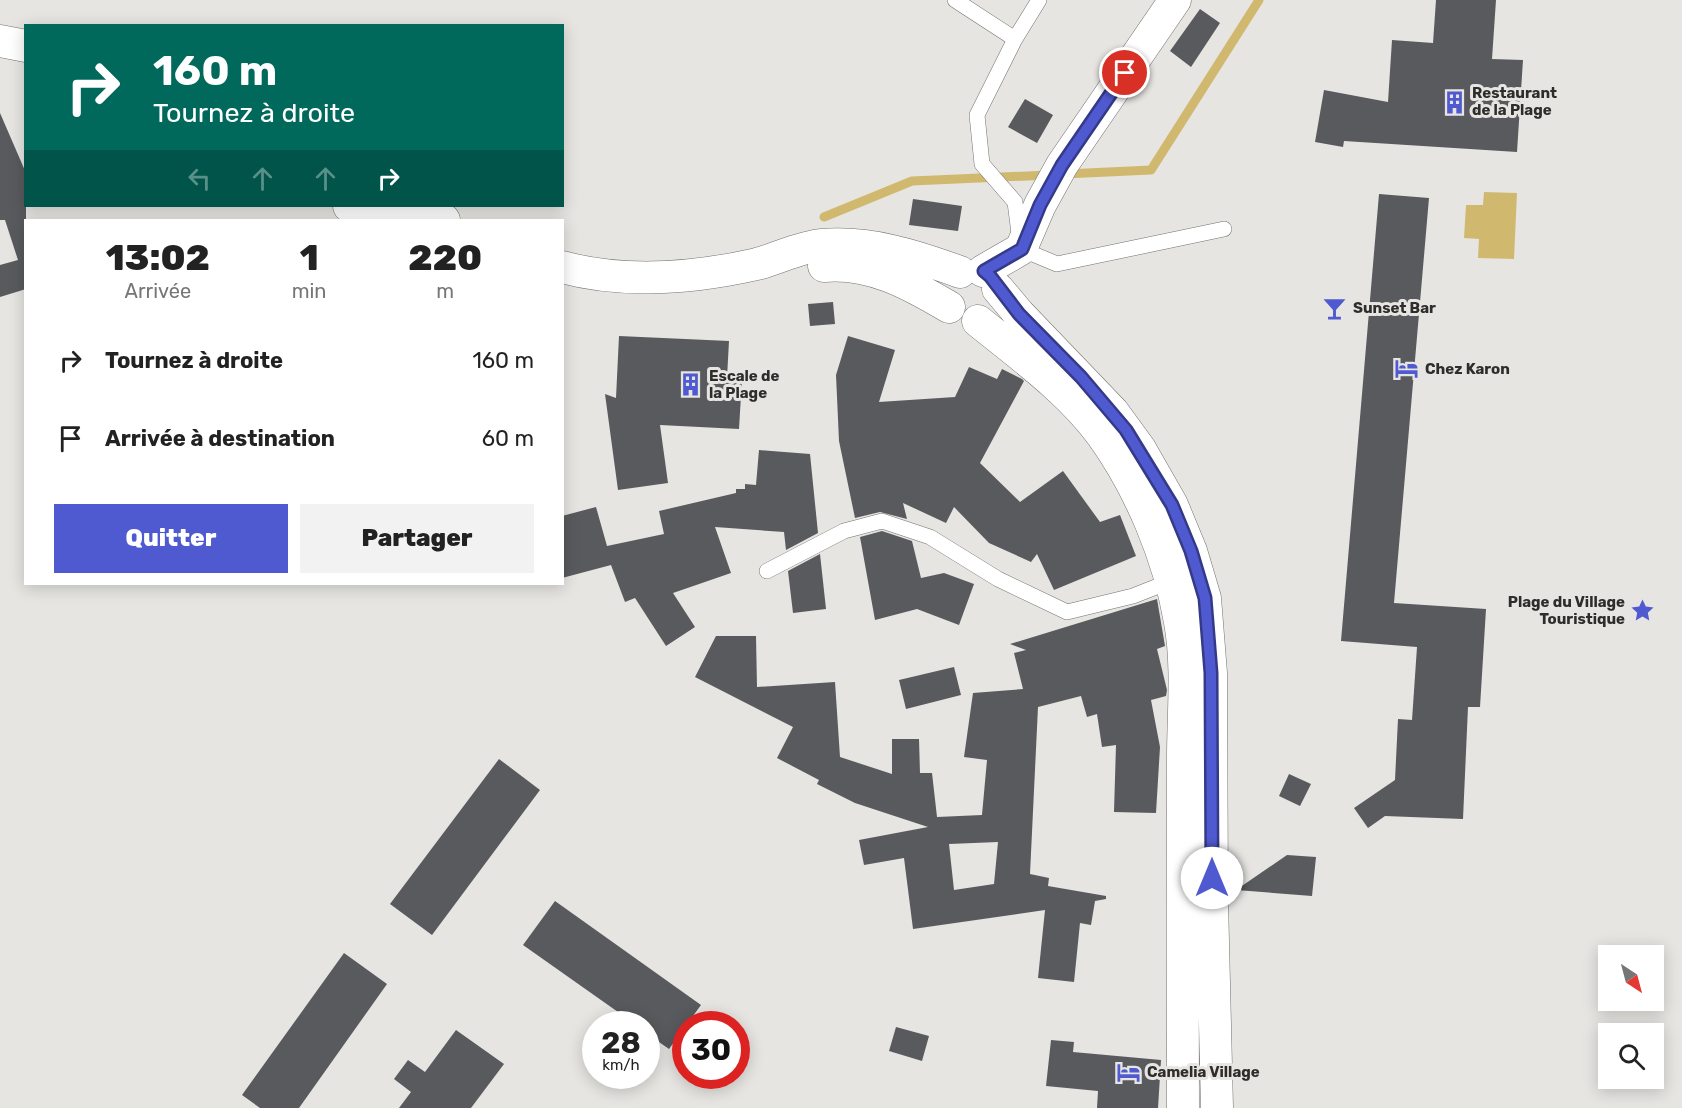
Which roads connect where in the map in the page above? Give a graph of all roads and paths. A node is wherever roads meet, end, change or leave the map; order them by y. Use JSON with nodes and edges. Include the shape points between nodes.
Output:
{"nodes":[{"id":1,"x":956,"y":0,"type":"edge"},
{"id":2,"x":1039,"y":0,"type":"edge"},
{"id":3,"x":1175,"y":0,"type":"edge"},
{"id":4,"x":1015,"y":39,"type":"junction"},
{"id":5,"x":0,"y":41,"type":"edge"},
{"id":6,"x":24,"y":46,"type":"edge"},
{"id":7,"x":1027,"y":204,"type":"junction"},
{"id":8,"x":408,"y":207,"type":"edge"},
{"id":9,"x":441,"y":219,"type":"edge"},
{"id":10,"x":1224,"y":229,"type":"dead end"},
{"id":11,"x":1022,"y":249,"type":"junction"},
{"id":12,"x":564,"y":267,"type":"edge"},
{"id":13,"x":980,"y":277,"type":"junction"},
{"id":14,"x":704,"y":281,"type":"junction"},
{"id":15,"x":564,"y":285,"type":"edge"},
{"id":16,"x":949,"y":307,"type":"junction"},
{"id":17,"x":978,"y":321,"type":"junction"},
{"id":18,"x":767,"y":571,"type":"dead end"},
{"id":19,"x":1171,"y":581,"type":"junction"},
{"id":20,"x":1183,"y":1108,"type":"edge"},
{"id":21,"x":1217,"y":1108,"type":"edge"}],
"edges":[{"from":1,"to":4,"type":"lane"},
{"from":2,"to":4,"type":"lane"},
{"from":3,"to":7,"type":"street","via":[[1062,165]]},
{"from":4,"to":7,"type":"lane","via":[[977,116],[982,164]]},
{"from":5,"to":6,"type":"street"},
{"from":7,"to":11,"type":"street"},
{"from":8,"to":9,"type":"street"},
{"from":10,"to":11,"type":"lane","via":[[1057,264]]},
{"from":11,"to":13,"type":"street"},
{"from":12,"to":14,"type":"street"},
{"from":13,"to":14,"type":"street","via":[[909,253],[847,244],[821,245]]},
{"from":13,"to":16,"type":"street","via":[[949,283]]},
{"from":13,"to":17,"type":"street","via":[[992,311]]},
{"from":13,"to":21,"type":"street","via":[[1113,412],[1140,449],[1172,505],[1205,598],[1211,673]]},
{"from":14,"to":15,"type":"street","via":[[632,293]]},
{"from":14,"to":16,"type":"street","via":[[835,265],[858,267],[901,279]]},
{"from":16,"to":17,"type":"street","via":[[959,317]]},
{"from":17,"to":19,"type":"street","via":[[1059,388],[1101,434],[1155,534]]},
{"from":18,"to":19,"type":"lane","via":[[844,531],[882,521],[930,537],[998,579],[1067,612],[1133,596]]},
{"from":19,"to":20,"type":"street","via":[[1181,624],[1184,696]]}]}
